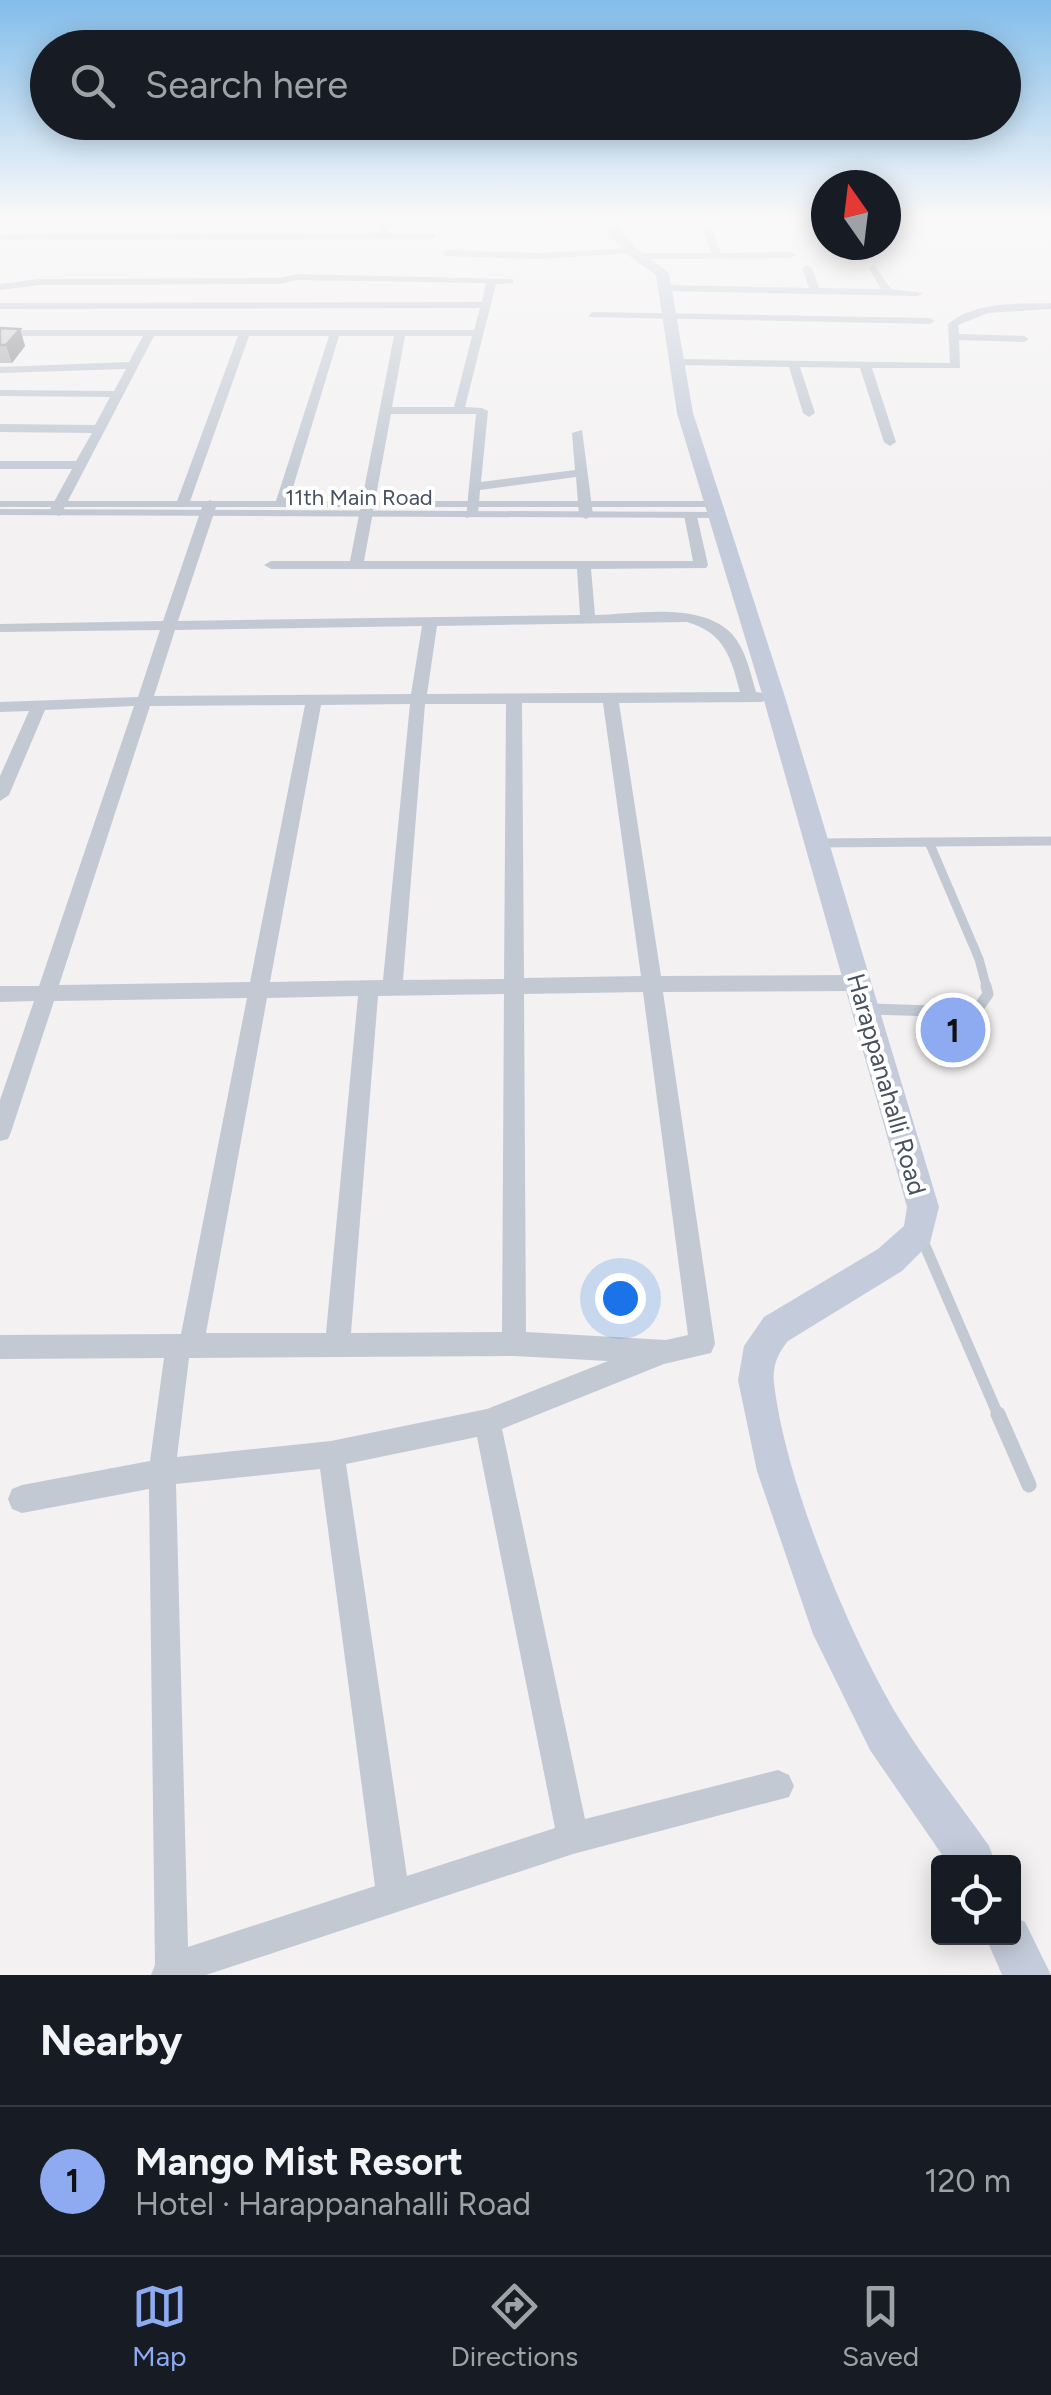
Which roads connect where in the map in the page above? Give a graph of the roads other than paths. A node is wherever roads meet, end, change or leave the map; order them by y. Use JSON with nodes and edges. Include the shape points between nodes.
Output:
{"nodes":[{"id":1,"x":423,"y":313,"type":"edge"},
{"id":2,"x":484,"y":313,"type":"edge"},
{"id":3,"x":609,"y":313,"type":"edge"},
{"id":4,"x":669,"y":313,"type":"edge"},
{"id":5,"x":783,"y":313,"type":"edge"},
{"id":6,"x":975,"y":313,"type":"edge"},
{"id":7,"x":592,"y":315,"type":"dead end"},
{"id":8,"x":930,"y":321,"type":"dead end"},
{"id":9,"x":0,"y":332,"type":"edge"},
{"id":10,"x":245,"y":332,"type":"junction"},
{"id":11,"x":150,"y":333,"type":"junction"},
{"id":12,"x":335,"y":333,"type":"junction"},
{"id":13,"x":400,"y":333,"type":"junction"},
{"id":14,"x":415,"y":333,"type":"junction"},
{"id":15,"x":481,"y":333,"type":"junction"},
{"id":16,"x":955,"y":337,"type":"junction"},
{"id":17,"x":1024,"y":339,"type":"dead end"},
{"id":18,"x":677,"y":362,"type":"junction"},
{"id":19,"x":794,"y":364,"type":"junction"},
{"id":20,"x":133,"y":365,"type":"junction"},
{"id":21,"x":865,"y":366,"type":"junction"},
{"id":22,"x":0,"y":370,"type":"edge"},
{"id":23,"x":0,"y":393,"type":"edge"},
{"id":24,"x":118,"y":394,"type":"junction"},
{"id":25,"x":383,"y":410,"type":"junction"},
{"id":26,"x":458,"y":410,"type":"junction"},
{"id":27,"x":809,"y":413,"type":"dead end"},
{"id":28,"x":0,"y":428,"type":"edge"},
{"id":29,"x":100,"y":429,"type":"junction"},
{"id":30,"x":578,"y":434,"type":"dead end"},
{"id":31,"x":890,"y":442,"type":"dead end"},
{"id":32,"x":0,"y":465,"type":"edge"},
{"id":33,"x":80,"y":466,"type":"junction"},
{"id":34,"x":581,"y":473,"type":"junction"},
{"id":35,"x":475,"y":487,"type":"junction"},
{"id":36,"x":0,"y":504,"type":"edge"},
{"id":37,"x":183,"y":504,"type":"junction"},
{"id":38,"x":282,"y":504,"type":"junction"},
{"id":39,"x":58,"y":509,"type":"junction"},
{"id":40,"x":208,"y":509,"type":"junction"},
{"id":41,"x":365,"y":509,"type":"junction"},
{"id":42,"x":472,"y":509,"type":"junction"},
{"id":43,"x":584,"y":509,"type":"junction"},
{"id":44,"x":708,"y":511,"type":"junction"},
{"id":45,"x":0,"y":512,"type":"edge"},
{"id":46,"x":271,"y":565,"type":"dead end"},
{"id":47,"x":356,"y":566,"type":"junction"},
{"id":48,"x":584,"y":566,"type":"junction"},
{"id":49,"x":588,"y":619,"type":"junction"},
{"id":50,"x":430,"y":622,"type":"junction"},
{"id":51,"x":170,"y":627,"type":"junction"},
{"id":52,"x":0,"y":628,"type":"edge"},
{"id":53,"x":762,"y":697,"type":"junction"},
{"id":54,"x":514,"y":698,"type":"junction"},
{"id":55,"x":610,"y":698,"type":"junction"},
{"id":56,"x":418,"y":699,"type":"junction"},
{"id":57,"x":314,"y":700,"type":"junction"},
{"id":58,"x":148,"y":701,"type":"junction"},
{"id":59,"x":39,"y":706,"type":"junction"},
{"id":60,"x":0,"y":708,"type":"edge"},
{"id":61,"x":0,"y":794,"type":"edge"},
{"id":62,"x":1051,"y":841,"type":"edge"},
{"id":63,"x":816,"y":842,"type":"junction"},
{"id":64,"x":929,"y":842,"type":"junction"},
{"id":65,"x":652,"y":984,"type":"junction"},
{"id":66,"x":512,"y":986,"type":"junction"},
{"id":67,"x":381,"y":989,"type":"junction"},
{"id":68,"x":260,"y":990,"type":"junction"},
{"id":69,"x":0,"y":994,"type":"edge"},
{"id":70,"x":47,"y":994,"type":"junction"},
{"id":71,"x":861,"y":996,"type":"junction"},
{"id":72,"x":0,"y":1132,"type":"edge"},
{"id":73,"x":920,"y":1233,"type":"junction"},
{"id":74,"x":514,"y":1344,"type":"junction"},
{"id":75,"x":185,"y":1346,"type":"junction"},
{"id":76,"x":337,"y":1346,"type":"junction"},
{"id":77,"x":0,"y":1347,"type":"edge"},
{"id":78,"x":666,"y":1352,"type":"junction"},
{"id":79,"x":487,"y":1422,"type":"junction"},
{"id":80,"x":330,"y":1454,"type":"junction"},
{"id":81,"x":162,"y":1473,"type":"junction"},
{"id":82,"x":1029,"y":1485,"type":"dead end"},
{"id":83,"x":22,"y":1499,"type":"dead end"},
{"id":84,"x":778,"y":1786,"type":"dead end"},
{"id":85,"x":573,"y":1838,"type":"junction"},
{"id":86,"x":967,"y":1855,"type":"edge"},
{"id":87,"x":393,"y":1894,"type":"junction"},
{"id":88,"x":1012,"y":1945,"type":"edge"},
{"id":89,"x":170,"y":1972,"type":"edge"},
{"id":90,"x":1027,"y":1975,"type":"edge"}],
"edges":[{"from":1,"to":14,"type":"street"},
{"from":2,"to":15,"type":"street"},
{"from":3,"to":7,"type":"street"},
{"from":4,"to":18,"type":"street","name":"Harappanahalli Road"},
{"from":5,"to":8,"type":"street"},
{"from":6,"to":16,"type":"street","via":[[953,324]]},
{"from":9,"to":11,"type":"street"},
{"from":10,"to":11,"type":"street"},
{"from":10,"to":12,"type":"street"},
{"from":10,"to":37,"type":"street"},
{"from":11,"to":20,"type":"street"},
{"from":12,"to":13,"type":"street"},
{"from":12,"to":38,"type":"street"},
{"from":13,"to":14,"type":"street"},
{"from":13,"to":25,"type":"street"},
{"from":14,"to":15,"type":"street"},
{"from":15,"to":26,"type":"street"},
{"from":16,"to":17,"type":"street"},
{"from":16,"to":21,"type":"street","via":[[956,366]]},
{"from":18,"to":19,"type":"street"},
{"from":18,"to":44,"type":"street","name":"Harappanahalli Road"},
{"from":19,"to":21,"type":"street"},
{"from":19,"to":27,"type":"street"},
{"from":20,"to":22,"type":"street"},
{"from":20,"to":24,"type":"street"},
{"from":21,"to":31,"type":"street"},
{"from":23,"to":24,"type":"street"},
{"from":24,"to":29,"type":"street"},
{"from":25,"to":26,"type":"street"},
{"from":25,"to":41,"type":"street"},
{"from":26,"to":35,"type":"street","via":[[484,413]]},
{"from":28,"to":29,"type":"street"},
{"from":29,"to":33,"type":"street"},
{"from":30,"to":34,"type":"street"},
{"from":32,"to":33,"type":"street"},
{"from":33,"to":39,"type":"street"},
{"from":34,"to":35,"type":"street"},
{"from":34,"to":43,"type":"street"},
{"from":35,"to":42,"type":"street"},
{"from":36,"to":39,"type":"lane","name":"11th Main Road"},
{"from":37,"to":39,"type":"lane","name":"11th Main Road"},
{"from":37,"to":40,"type":"lane","name":"11th Main Road"},
{"from":38,"to":40,"type":"lane","name":"11th Main Road"},
{"from":38,"to":41,"type":"lane","name":"11th Main Road"},
{"from":39,"to":40,"type":"lane","name":"11th Main Road"},
{"from":39,"to":45,"type":"lane","name":"11th Main Road"},
{"from":40,"to":41,"type":"lane","name":"11th Main Road"},
{"from":40,"to":51,"type":"street"},
{"from":41,"to":42,"type":"lane","name":"11th Main Road"},
{"from":41,"to":47,"type":"street"},
{"from":42,"to":43,"type":"lane","name":"11th Main Road"},
{"from":43,"to":44,"type":"lane","name":"11th Main Road"},
{"from":43,"to":44,"type":"lane","name":"11th Main Road"},
{"from":44,"to":48,"type":"street","via":[[701,565]]},
{"from":44,"to":53,"type":"street","name":"Harappanahalli Road"},
{"from":46,"to":47,"type":"street"},
{"from":47,"to":48,"type":"street"},
{"from":48,"to":49,"type":"street"},
{"from":49,"to":50,"type":"street"},
{"from":49,"to":53,"type":"street","via":[[716,624]]},
{"from":50,"to":51,"type":"street"},
{"from":50,"to":56,"type":"street"},
{"from":51,"to":52,"type":"street"},
{"from":51,"to":58,"type":"street"},
{"from":53,"to":55,"type":"street"},
{"from":53,"to":63,"type":"street","name":"Harappanahalli Road"},
{"from":54,"to":55,"type":"street"},
{"from":54,"to":56,"type":"street"},
{"from":54,"to":66,"type":"street"},
{"from":55,"to":65,"type":"street"},
{"from":56,"to":57,"type":"street"},
{"from":56,"to":67,"type":"street"},
{"from":57,"to":58,"type":"street"},
{"from":57,"to":68,"type":"street"},
{"from":58,"to":59,"type":"street"},
{"from":58,"to":70,"type":"street"},
{"from":59,"to":60,"type":"street"},
{"from":59,"to":61,"type":"street"},
{"from":62,"to":64,"type":"lane"},
{"from":63,"to":64,"type":"lane"},
{"from":63,"to":71,"type":"street","name":"Harappanahalli Road"},
{"from":64,"to":71,"type":"lane","via":[[988,994],[966,1012]]},
{"from":65,"to":66,"type":"street"},
{"from":65,"to":71,"type":"street"},
{"from":65,"to":78,"type":"street","via":[[702,1344]]},
{"from":66,"to":67,"type":"street"},
{"from":66,"to":74,"type":"street"},
{"from":67,"to":68,"type":"street"},
{"from":67,"to":76,"type":"street"},
{"from":68,"to":70,"type":"street"},
{"from":68,"to":75,"type":"street"},
{"from":69,"to":70,"type":"street"},
{"from":70,"to":72,"type":"street"},
{"from":71,"to":73,"type":"street","name":"Harappanahalli Road","via":[[922,1207]]},
{"from":73,"to":82,"type":"lane"},
{"from":73,"to":86,"type":"street","via":[[890,1260],[776,1329],[762,1346],[756,1380],[776,1471],[834,1638],[884,1735]]},
{"from":74,"to":76,"type":"street"},
{"from":74,"to":78,"type":"street"},
{"from":75,"to":76,"type":"street"},
{"from":75,"to":77,"type":"street"},
{"from":75,"to":81,"type":"street"},
{"from":78,"to":79,"type":"street"},
{"from":79,"to":80,"type":"street"},
{"from":79,"to":85,"type":"street"},
{"from":80,"to":81,"type":"street"},
{"from":80,"to":87,"type":"street"},
{"from":81,"to":83,"type":"street"},
{"from":81,"to":89,"type":"street"},
{"from":84,"to":85,"type":"street"},
{"from":85,"to":87,"type":"street"},
{"from":87,"to":89,"type":"street"},
{"from":88,"to":90,"type":"street"}]}
